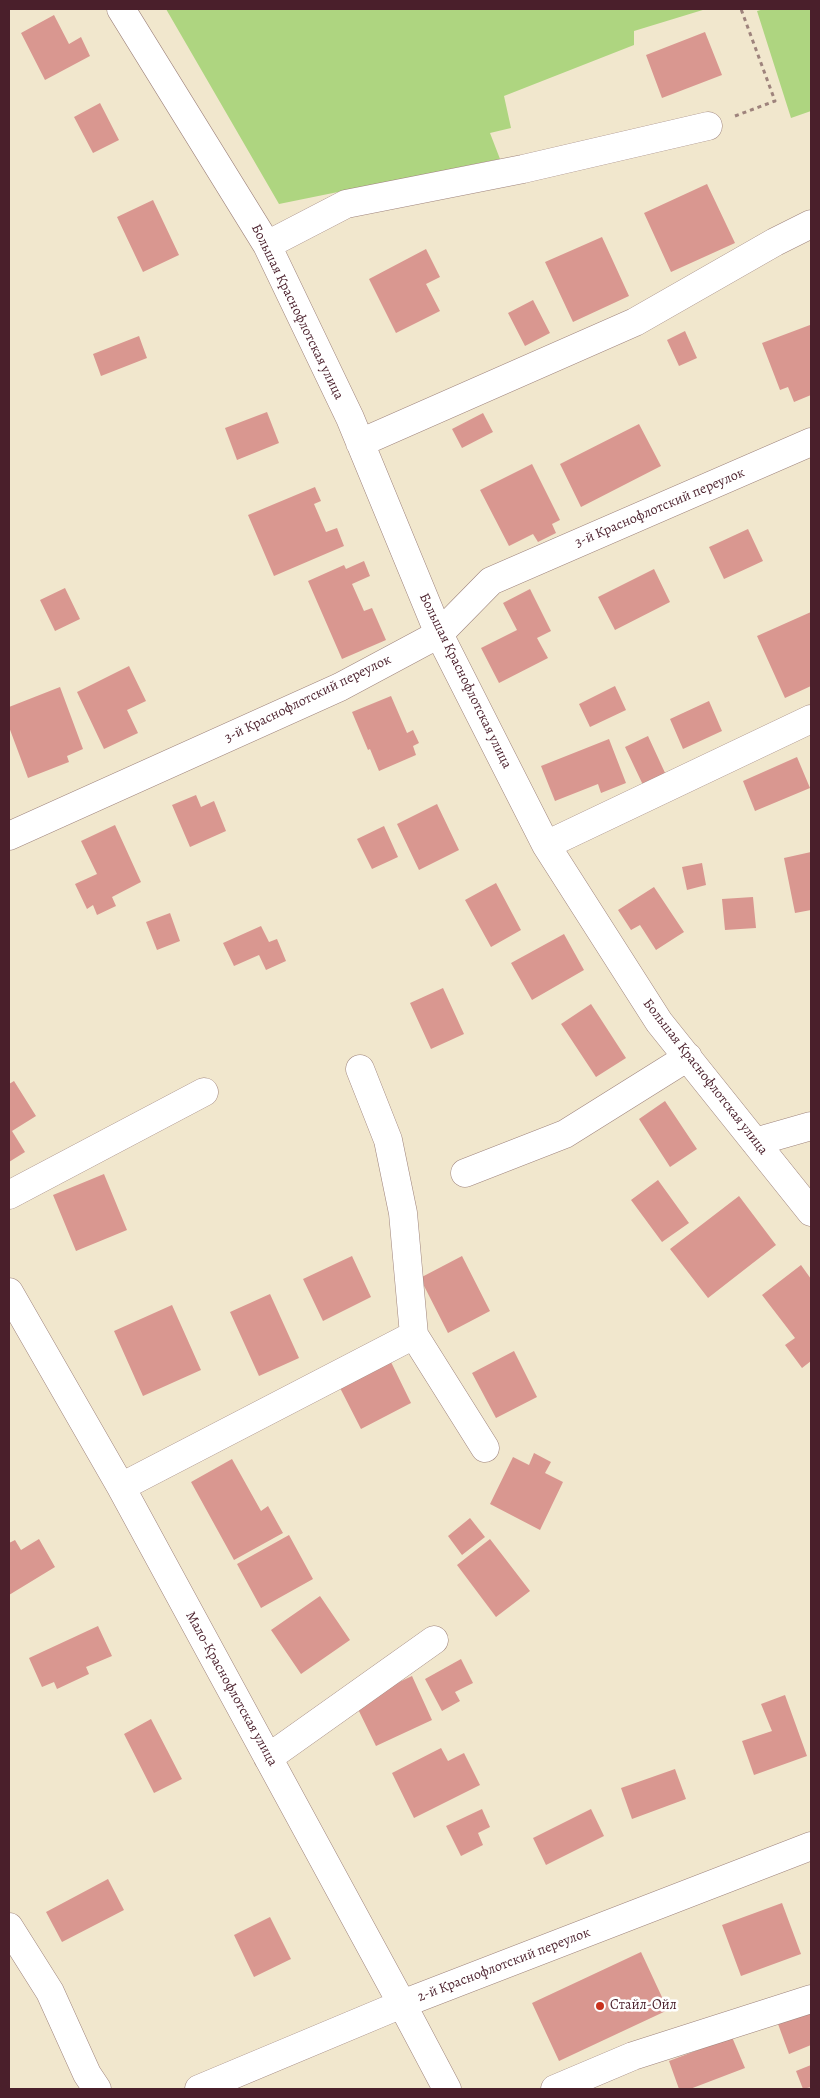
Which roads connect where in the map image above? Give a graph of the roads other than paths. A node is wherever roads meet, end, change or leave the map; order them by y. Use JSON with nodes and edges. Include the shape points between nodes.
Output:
{"nodes":[{"id":1,"x":121,"y":9,"type":"edge"},
{"id":2,"x":708,"y":126,"type":"road end"},
{"id":3,"x":811,"y":224,"type":"edge"},
{"id":4,"x":267,"y":245,"type":"junction"},
{"id":5,"x":811,"y":442,"type":"edge"},
{"id":6,"x":360,"y":443,"type":"junction"},
{"id":7,"x":438,"y":634,"type":"junction"},
{"id":8,"x":811,"y":719,"type":"edge"},
{"id":9,"x":9,"y":836,"type":"edge"},
{"id":10,"x":546,"y":845,"type":"junction"},
{"id":11,"x":688,"y":1057,"type":"junction"},
{"id":12,"x":360,"y":1069,"type":"dead end"},
{"id":13,"x":204,"y":1092,"type":"dead end"},
{"id":14,"x":811,"y":1126,"type":"edge"},
{"id":15,"x":755,"y":1142,"type":"junction"},
{"id":16,"x":465,"y":1173,"type":"dead end"},
{"id":17,"x":9,"y":1194,"type":"edge"},
{"id":18,"x":811,"y":1212,"type":"edge"},
{"id":19,"x":13,"y":1309,"type":"edge"},
{"id":20,"x":414,"y":1335,"type":"junction"},
{"id":21,"x":485,"y":1448,"type":"dead end"},
{"id":22,"x":121,"y":1487,"type":"junction"},
{"id":23,"x":434,"y":1640,"type":"dead end"},
{"id":24,"x":268,"y":1758,"type":"junction"},
{"id":25,"x":811,"y":1846,"type":"edge"},
{"id":26,"x":9,"y":1926,"type":"edge"},
{"id":27,"x":811,"y":1999,"type":"edge"},
{"id":28,"x":402,"y":2004,"type":"junction"},
{"id":29,"x":97,"y":2089,"type":"edge"},
{"id":30,"x":199,"y":2089,"type":"edge"},
{"id":31,"x":447,"y":2089,"type":"edge"},
{"id":32,"x":555,"y":2089,"type":"edge"}],
"edges":[{"from":1,"to":4,"type":"street","name":"Большая Краснофлотская улица"},
{"from":2,"to":4,"type":"street","via":[[524,169],[346,204]]},
{"from":3,"to":6,"type":"street","via":[[635,322]]},
{"from":4,"to":6,"type":"street","name":"Большая Краснофлотская улица"},
{"from":5,"to":7,"type":"street","name":"3-й Краснофлотский переулок","via":[[491,581]]},
{"from":6,"to":7,"type":"street","name":"Большая Краснофлотская улица"},
{"from":7,"to":9,"type":"street","name":"3-й Краснофлотский переулок","via":[[340,687]]},
{"from":7,"to":10,"type":"street","name":"Большая Краснофлотская улица"},
{"from":8,"to":10,"type":"street"},
{"from":10,"to":11,"type":"street","name":"Большая Краснофлотская улица","via":[[659,1022]]},
{"from":11,"to":15,"type":"street","name":"Большая Краснофлотская улица"},
{"from":11,"to":16,"type":"street","via":[[566,1134]]},
{"from":12,"to":20,"type":"street","via":[[388,1140],[403,1212]]},
{"from":13,"to":17,"type":"street"},
{"from":14,"to":15,"type":"street"},
{"from":15,"to":18,"type":"street","name":"Большая Краснофлотская улица"},
{"from":19,"to":22,"type":"street","name":"Мало-Краснофлотская улица"},
{"from":20,"to":21,"type":"street"},
{"from":20,"to":22,"type":"street"},
{"from":22,"to":24,"type":"street","name":"Мало-Краснофлотская улица"},
{"from":23,"to":24,"type":"street"},
{"from":24,"to":28,"type":"street","name":"Мало-Краснофлотская улица"},
{"from":25,"to":28,"type":"street","name":"2-й Краснофлотский переулок"},
{"from":26,"to":29,"type":"street","via":[[50,1992]]},
{"from":27,"to":32,"type":"street","via":[[633,2056]]},
{"from":28,"to":30,"type":"street","name":"2-й Краснофлотский переулок"},
{"from":28,"to":31,"type":"street","name":"Мало-Краснофлотская улица"}]}
